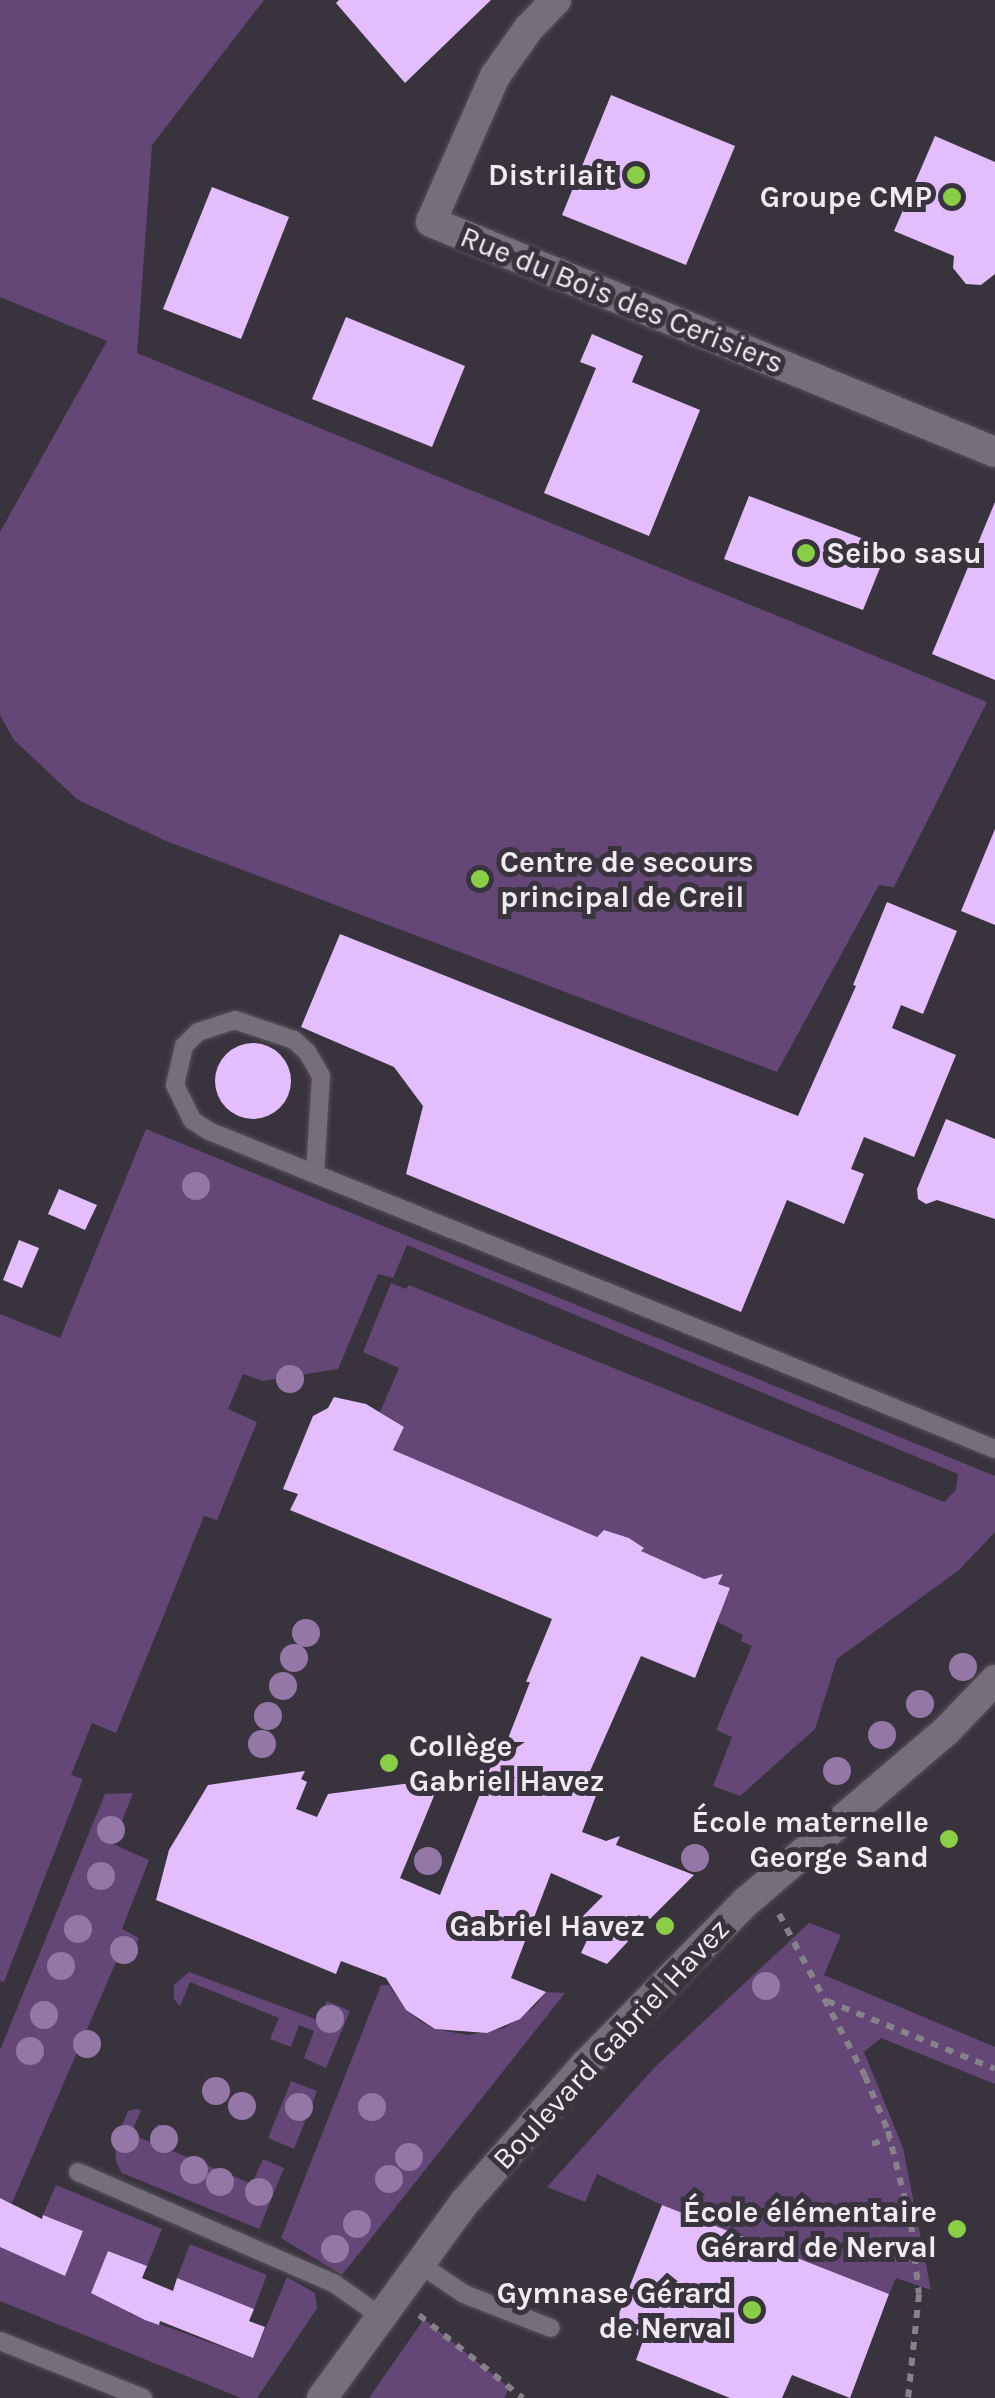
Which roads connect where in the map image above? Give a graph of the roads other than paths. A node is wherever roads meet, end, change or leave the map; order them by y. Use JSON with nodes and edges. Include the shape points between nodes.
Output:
{"nodes":[{"id":1,"x":556,"y":0,"type":"edge"},
{"id":2,"x":995,"y":452,"type":"edge"},
{"id":3,"x":315,"y":1174,"type":"junction"},
{"id":4,"x":995,"y":1449,"type":"edge"},
{"id":5,"x":995,"y":1680,"type":"edge"},
{"id":6,"x":995,"y":1698,"type":"edge"},
{"id":7,"x":946,"y":1731,"type":"junction"},
{"id":8,"x":78,"y":2172,"type":"dead end"},
{"id":9,"x":418,"y":2262,"type":"junction"},
{"id":10,"x":386,"y":2306,"type":"junction"},
{"id":11,"x":551,"y":2328,"type":"dead end"},
{"id":12,"x":0,"y":2341,"type":"edge"},
{"id":13,"x":143,"y":2398,"type":"edge"},
{"id":14,"x":322,"y":2398,"type":"edge"}],
"edges":[{"from":1,"to":2,"type":"street","name":"Rue du Bois des Cerisiers","via":[[496,76],[431,222]]},
{"from":3,"to":3,"type":"lane","via":[[322,1076],[307,1052],[294,1040],[235,1020],[198,1032],[180,1056],[175,1085],[192,1120]]},
{"from":3,"to":4,"type":"lane"},
{"from":5,"to":7,"type":"street","name":"Boulevard Gabriel Havez"},
{"from":6,"to":7,"type":"street","name":"Boulevard Gabriel Havez"},
{"from":7,"to":9,"type":"street","name":"Boulevard Gabriel Havez","via":[[746,1901],[681,1966],[526,2130]]},
{"from":8,"to":10,"type":"lane"},
{"from":9,"to":10,"type":"street","name":"Boulevard Gabriel Havez"},
{"from":9,"to":11,"type":"lane","via":[[464,2294]]},
{"from":10,"to":14,"type":"street","name":"Boulevard Gabriel Havez"},
{"from":12,"to":13,"type":"lane"}]}
